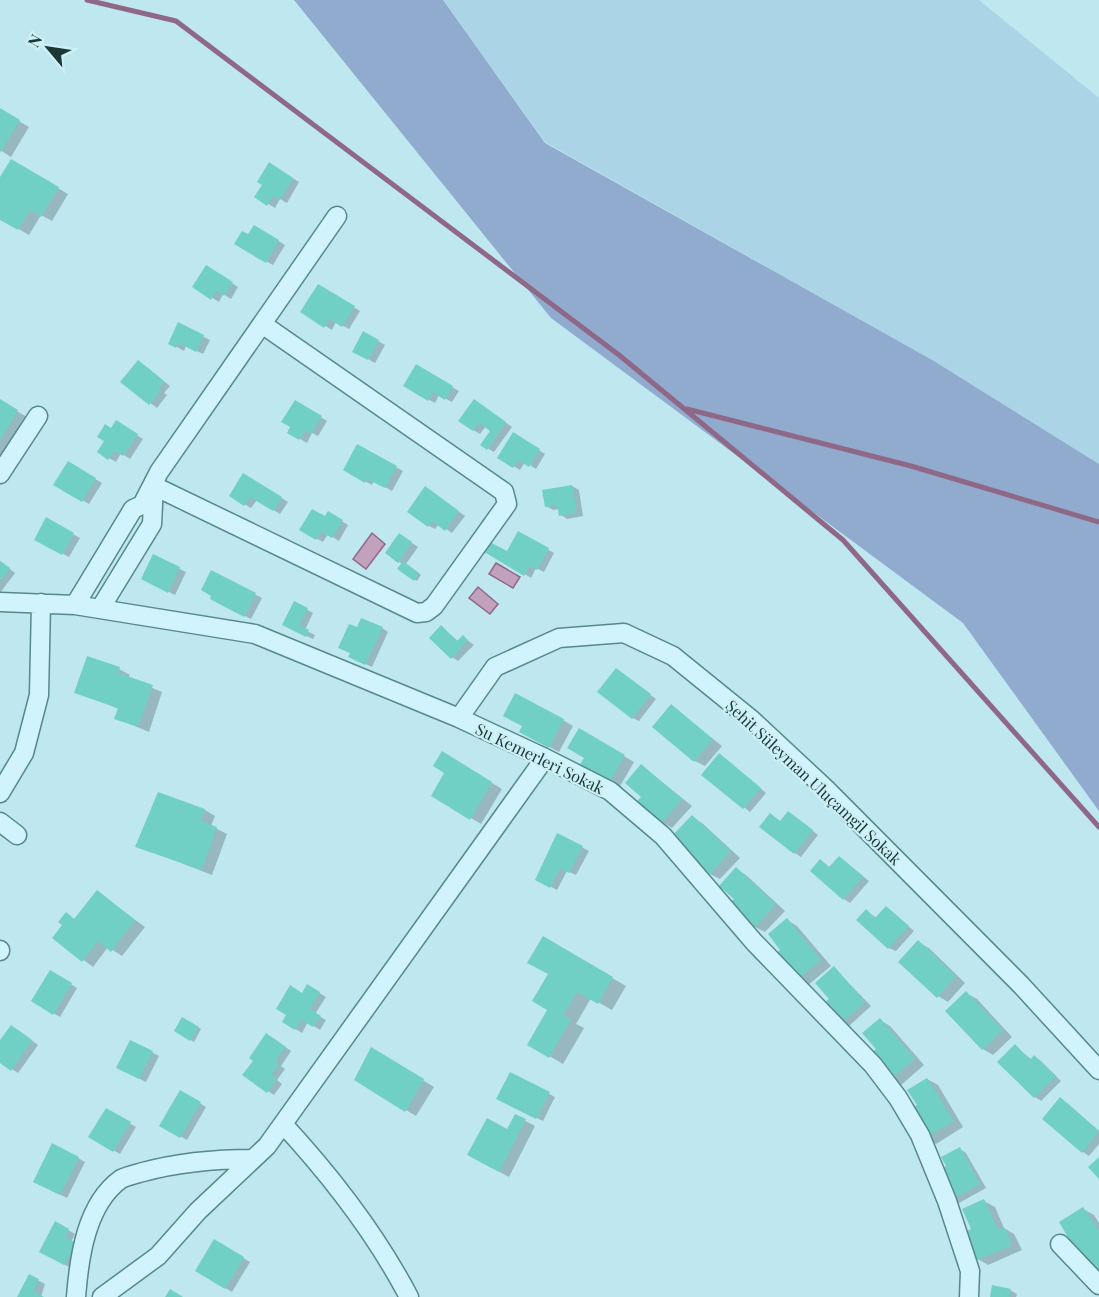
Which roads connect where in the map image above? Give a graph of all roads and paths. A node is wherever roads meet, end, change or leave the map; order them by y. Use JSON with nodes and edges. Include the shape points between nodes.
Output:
{"nodes":[{"id":1,"x":337,"y":216,"type":"dead end"},
{"id":2,"x":262,"y":324,"type":"junction"},
{"id":3,"x":38,"y":416,"type":"dead end"},
{"id":4,"x":0,"y":474,"type":"edge"},
{"id":5,"x":154,"y":486,"type":"junction"},
{"id":6,"x":0,"y":602,"type":"edge"},
{"id":7,"x":41,"y":603,"type":"junction"},
{"id":8,"x":75,"y":605,"type":"junction"},
{"id":9,"x":100,"y":609,"type":"junction"},
{"id":10,"x":459,"y":718,"type":"junction"},
{"id":11,"x":545,"y":758,"type":"junction"},
{"id":12,"x":0,"y":793,"type":"edge"},
{"id":13,"x":0,"y":822,"type":"edge"},
{"id":14,"x":17,"y":835,"type":"dead end"},
{"id":15,"x":1099,"y":1070,"type":"edge"},
{"id":16,"x":283,"y":1124,"type":"junction"},
{"id":17,"x":253,"y":1159,"type":"junction"},
{"id":18,"x":1060,"y":1244,"type":"dead end"},
{"id":19,"x":1099,"y":1286,"type":"edge"},
{"id":20,"x":76,"y":1297,"type":"edge"},
{"id":21,"x":102,"y":1297,"type":"edge"},
{"id":22,"x":409,"y":1297,"type":"edge"},
{"id":23,"x":969,"y":1297,"type":"edge"}],
"edges":[{"from":1,"to":2,"type":"street"},
{"from":2,"to":5,"type":"street","via":[[159,472]]},
{"from":2,"to":5,"type":"street","via":[[504,492],[507,504],[434,606],[417,613]]},
{"from":3,"to":4,"type":"street"},
{"from":5,"to":8,"type":"street","via":[[142,505],[133,509]]},
{"from":5,"to":9,"type":"street","via":[[152,524]]},
{"from":6,"to":7,"type":"street","name":"Su Kemerleri Sokak"},
{"from":7,"to":8,"type":"street","name":"Su Kemerleri Sokak"},
{"from":7,"to":12,"type":"street","via":[[39,695],[24,753]]},
{"from":8,"to":9,"type":"street","name":"Su Kemerleri Sokak"},
{"from":9,"to":10,"type":"street","name":"Su Kemerleri Sokak","via":[[255,634]]},
{"from":10,"to":11,"type":"street","name":"Su Kemerleri Sokak"},
{"from":10,"to":15,"type":"street","name":"Şehit Süleyman Uluçamgil Sokak","via":[[495,667],[559,638],[624,633],[673,656],[752,720],[826,789],[1021,985]]},
{"from":11,"to":16,"type":"street"},
{"from":11,"to":23,"type":"street","name":"Su Kemerleri Sokak","via":[[610,791],[663,836],[754,942],[873,1065],[920,1135],[970,1271]]},
{"from":13,"to":14,"type":"street"},
{"from":16,"to":17,"type":"street"},
{"from":16,"to":22,"type":"street","via":[[319,1163]]},
{"from":17,"to":20,"type":"street","via":[[169,1165],[122,1179],[102,1198],[92,1218],[78,1268]]},
{"from":17,"to":21,"type":"street","via":[[158,1256]]},
{"from":18,"to":19,"type":"street"}]}
